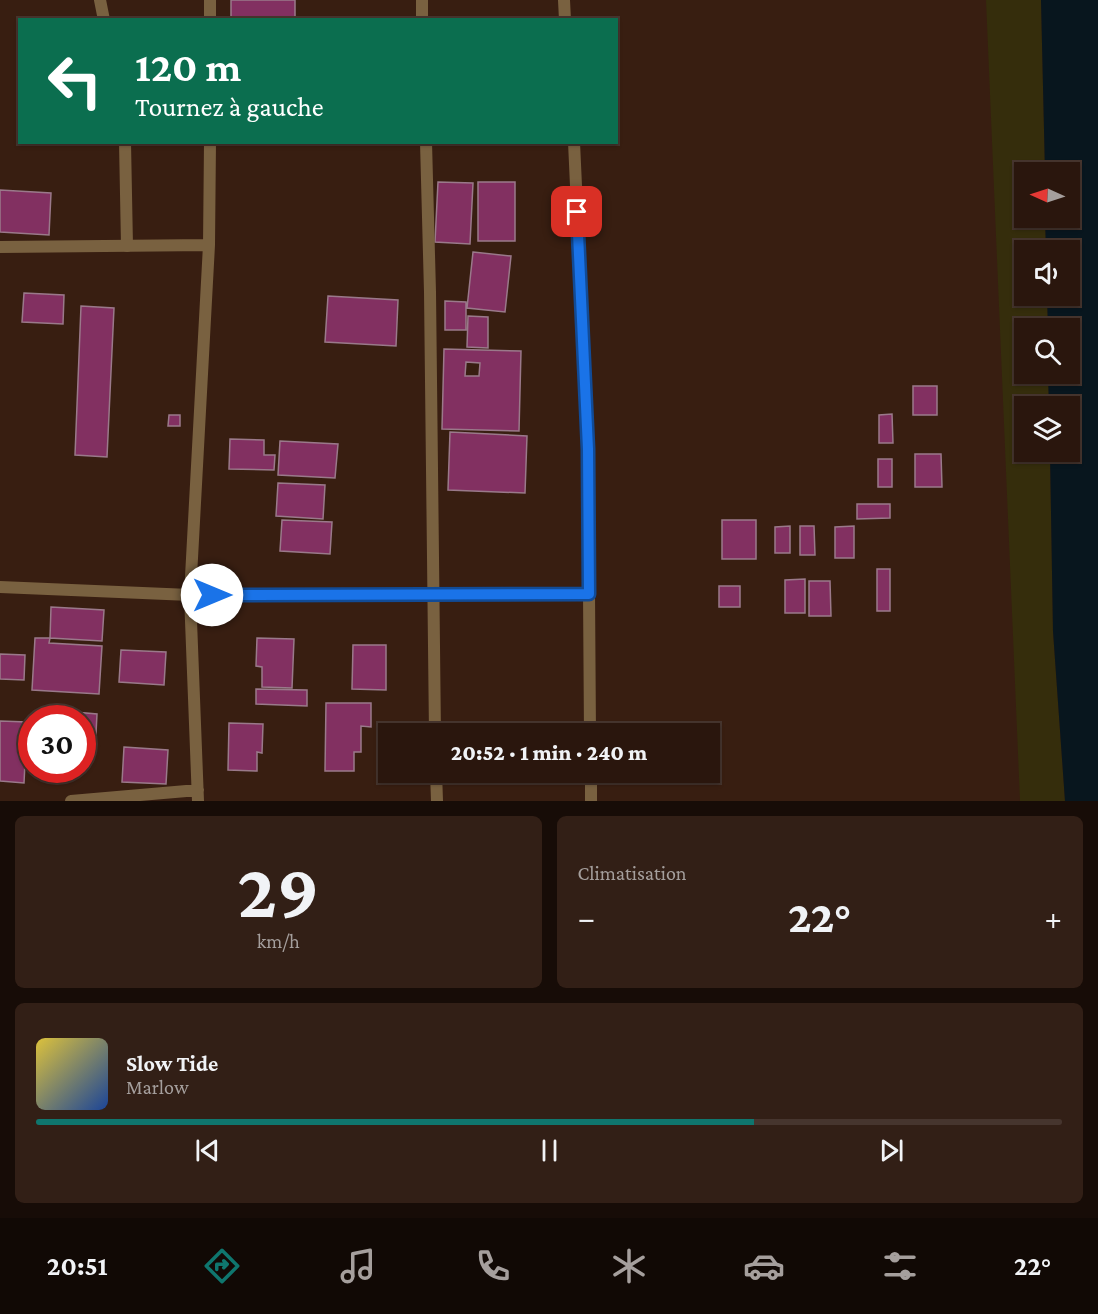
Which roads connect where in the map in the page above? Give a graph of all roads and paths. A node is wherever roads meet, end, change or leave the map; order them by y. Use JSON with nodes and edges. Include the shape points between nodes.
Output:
{"nodes":[{"id":1,"x":100,"y":0,"type":"edge"},
{"id":2,"x":210,"y":0,"type":"edge"},
{"id":3,"x":422,"y":0,"type":"edge"},
{"id":4,"x":564,"y":0,"type":"edge"},
{"id":5,"x":104,"y":18,"type":"edge"},
{"id":6,"x":210,"y":18,"type":"edge"},
{"id":7,"x":423,"y":18,"type":"edge"},
{"id":8,"x":565,"y":18,"type":"edge"},
{"id":9,"x":125,"y":144,"type":"edge"},
{"id":10,"x":210,"y":144,"type":"edge"},
{"id":11,"x":426,"y":144,"type":"edge"},
{"id":12,"x":574,"y":144,"type":"edge"},
{"id":13,"x":209,"y":245,"type":"junction"},
{"id":14,"x":127,"y":246,"type":"junction"},
{"id":15,"x":0,"y":247,"type":"edge"},
{"id":16,"x":0,"y":587,"type":"edge"},
{"id":17,"x":433,"y":594,"type":"junction"},
{"id":18,"x":589,"y":594,"type":"junction"},
{"id":19,"x":189,"y":595,"type":"junction"},
{"id":20,"x":435,"y":723,"type":"edge"},
{"id":21,"x":591,"y":723,"type":"edge"},
{"id":22,"x":436,"y":783,"type":"edge"},
{"id":23,"x":591,"y":783,"type":"edge"},
{"id":24,"x":198,"y":796,"type":"edge"},
{"id":25,"x":71,"y":801,"type":"edge"},
{"id":26,"x":436,"y":801,"type":"edge"},
{"id":27,"x":591,"y":801,"type":"edge"}],
"edges":[{"from":1,"to":5,"type":"street"},
{"from":2,"to":6,"type":"street"},
{"from":3,"to":7,"type":"street"},
{"from":4,"to":8,"type":"street"},
{"from":9,"to":14,"type":"street"},
{"from":10,"to":13,"type":"street"},
{"from":11,"to":17,"type":"street"},
{"from":12,"to":18,"type":"street","via":[[588,449]]},
{"from":13,"to":14,"type":"street"},
{"from":13,"to":19,"type":"street"},
{"from":14,"to":15,"type":"street"},
{"from":16,"to":19,"type":"street"},
{"from":17,"to":18,"type":"street"},
{"from":17,"to":19,"type":"street"},
{"from":17,"to":20,"type":"street"},
{"from":18,"to":21,"type":"street"},
{"from":19,"to":24,"type":"street"},
{"from":22,"to":26,"type":"street"},
{"from":23,"to":27,"type":"street"},
{"from":24,"to":25,"type":"street"}]}
